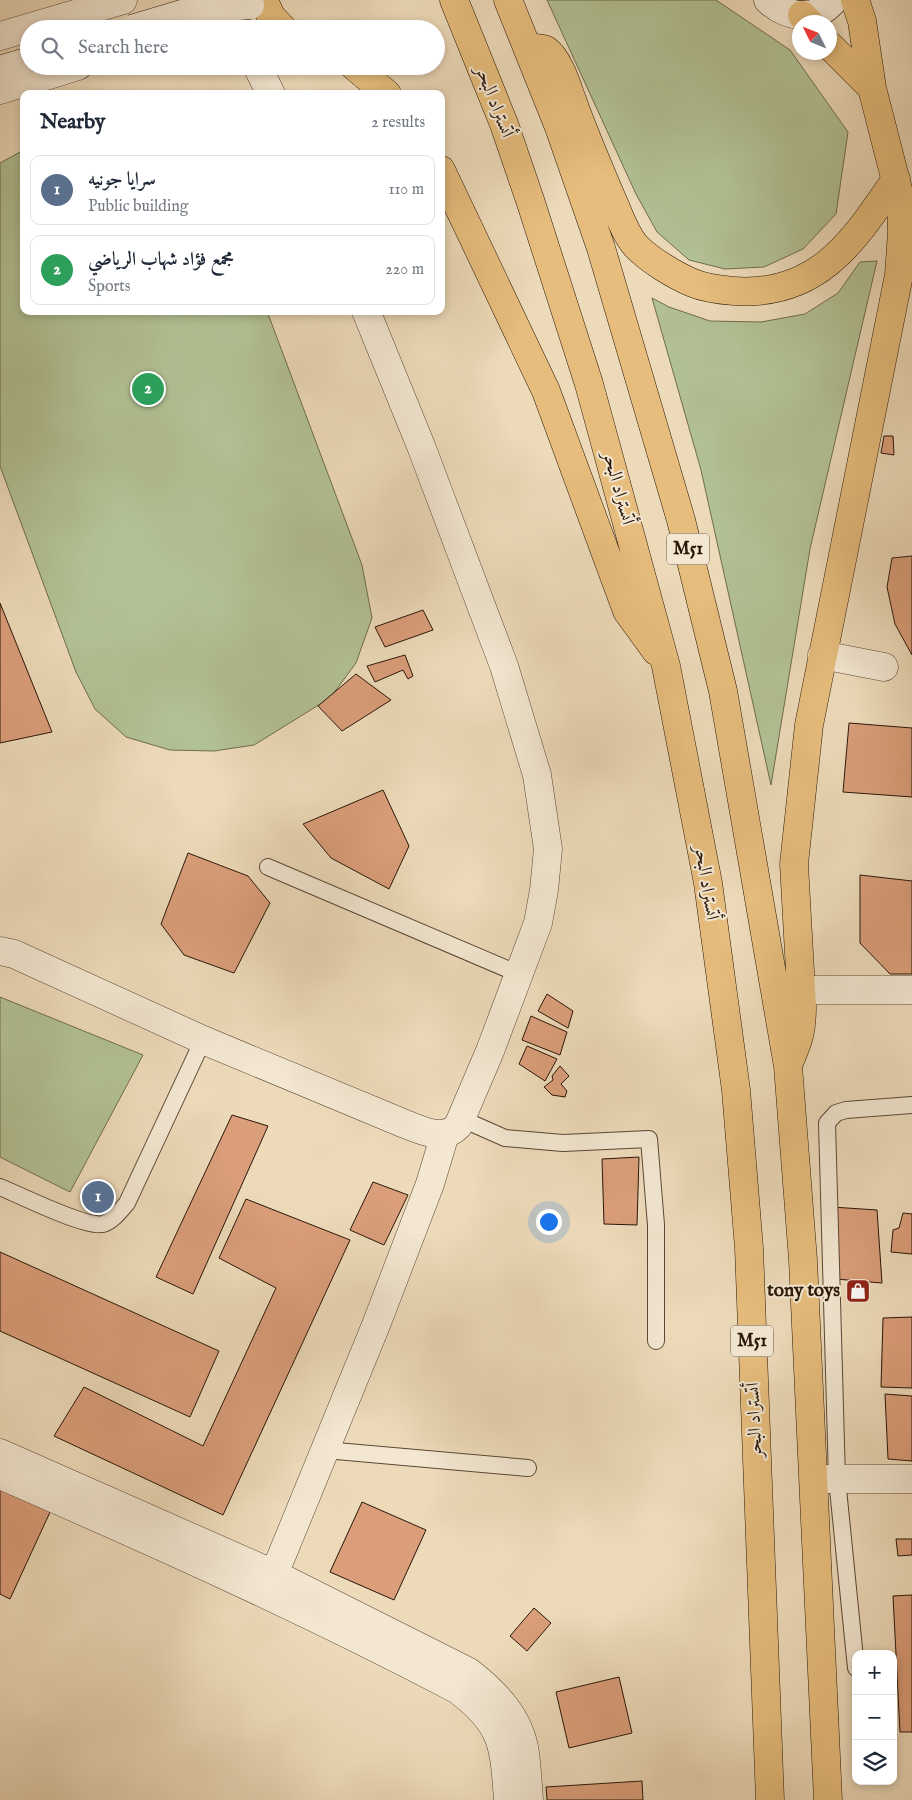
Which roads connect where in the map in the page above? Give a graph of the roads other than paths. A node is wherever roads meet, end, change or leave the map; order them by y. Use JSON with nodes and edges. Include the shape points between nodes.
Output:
{"nodes":[{"id":1,"x":123,"y":0,"type":"edge"},
{"id":2,"x":454,"y":0,"type":"edge"},
{"id":3,"x":508,"y":0,"type":"edge"},
{"id":4,"x":768,"y":0,"type":"edge"},
{"id":5,"x":834,"y":0,"type":"edge"},
{"id":6,"x":854,"y":0,"type":"edge"},
{"id":7,"x":214,"y":9,"type":"edge"},
{"id":8,"x":255,"y":9,"type":"edge"},
{"id":9,"x":792,"y":15,"type":"edge"},
{"id":10,"x":813,"y":15,"type":"edge"},
{"id":11,"x":55,"y":20,"type":"edge"},
{"id":12,"x":160,"y":20,"type":"edge"},
{"id":13,"x":274,"y":20,"type":"edge"},
{"id":14,"x":20,"y":30,"type":"edge"},
{"id":15,"x":0,"y":36,"type":"edge"},
{"id":16,"x":527,"y":47,"type":"junction"},
{"id":17,"x":837,"y":53,"type":"edge"},
{"id":18,"x":20,"y":64,"type":"edge"},
{"id":19,"x":0,"y":70,"type":"edge"},
{"id":20,"x":49,"y":75,"type":"edge"},
{"id":21,"x":262,"y":75,"type":"edge"},
{"id":22,"x":365,"y":75,"type":"edge"},
{"id":23,"x":872,"y":88,"type":"junction"},
{"id":24,"x":0,"y":90,"type":"edge"},
{"id":25,"x":269,"y":90,"type":"edge"},
{"id":26,"x":382,"y":90,"type":"edge"},
{"id":27,"x":445,"y":178,"type":"edge"},
{"id":28,"x":896,"y":180,"type":"junction"},
{"id":29,"x":368,"y":315,"type":"edge"},
{"id":30,"x":822,"y":655,"type":"junction"},
{"id":31,"x":666,"y":666,"type":"junction"},
{"id":32,"x":884,"y":667,"type":"dead end"},
{"id":33,"x":268,"y":867,"type":"dead end"},
{"id":34,"x":5,"y":949,"type":"edge"},
{"id":35,"x":519,"y":974,"type":"junction"},
{"id":36,"x":801,"y":990,"type":"junction"},
{"id":37,"x":912,"y":990,"type":"edge"},
{"id":38,"x":203,"y":1040,"type":"junction"},
{"id":39,"x":788,"y":1066,"type":"junction"},
{"id":40,"x":912,"y":1105,"type":"edge"},
{"id":41,"x":453,"y":1127,"type":"junction"},
{"id":42,"x":0,"y":1187,"type":"edge"},
{"id":43,"x":656,"y":1341,"type":"dead end"},
{"id":44,"x":325,"y":1450,"type":"junction"},
{"id":45,"x":0,"y":1453,"type":"edge"},
{"id":46,"x":528,"y":1468,"type":"dead end"},
{"id":47,"x":0,"y":1475,"type":"edge"},
{"id":48,"x":825,"y":1479,"type":"junction"},
{"id":49,"x":912,"y":1479,"type":"edge"},
{"id":50,"x":270,"y":1584,"type":"junction"},
{"id":51,"x":853,"y":1650,"type":"edge"},
{"id":52,"x":498,"y":1714,"type":"junction"},
{"id":53,"x":508,"y":1800,"type":"edge"},
{"id":54,"x":529,"y":1800,"type":"edge"},
{"id":55,"x":770,"y":1800,"type":"edge"},
{"id":56,"x":828,"y":1800,"type":"edge"}],
"edges":[{"from":1,"to":11,"type":"street"},
{"from":2,"to":31,"type":"highway","name":"أتستراد البحر","number":"M51","via":[[507,132],[586,374]]},
{"from":3,"to":16,"type":"highway","number":"M51"},
{"from":4,"to":9,"type":"street"},
{"from":5,"to":10,"type":"street"},
{"from":6,"to":23,"type":"highway","via":[[862,21]]},
{"from":7,"to":8,"type":"street","via":[[230,17]]},
{"from":7,"to":12,"type":"street","bridge":true},
{"from":8,"to":13,"type":"highway"},
{"from":14,"to":15,"type":"street"},
{"from":16,"to":28,"type":"highway","via":[[545,50],[555,60],[607,188],[636,246],[694,284],[752,292],[782,287],[810,276],[838,256],[862,230]]},
{"from":16,"to":39,"type":"highway","number":"M51","via":[[601,248],[681,520],[723,691]]},
{"from":17,"to":23,"type":"highway"},
{"from":18,"to":19,"type":"street"},
{"from":20,"to":24,"type":"street"},
{"from":21,"to":25,"type":"street"},
{"from":22,"to":26,"type":"highway"},
{"from":23,"to":28,"type":"highway"},
{"from":27,"to":31,"type":"highway","via":[[546,391],[627,611]]},
{"from":28,"to":30,"type":"highway","via":[[901,201],[902,232],[899,275]]},
{"from":29,"to":35,"type":"street","via":[[504,666],[537,775],[548,849],[538,923]]},
{"from":30,"to":32,"type":"street"},
{"from":30,"to":36,"type":"highway","via":[[808,725],[794,864]]},
{"from":31,"to":55,"type":"highway","name":"أتستراد البحر","number":"M51","via":[[708,884],[736,1090],[749,1248]]},
{"from":33,"to":35,"type":"lane"},
{"from":34,"to":38,"type":"street"},
{"from":35,"to":41,"type":"street"},
{"from":36,"to":37,"type":"street"},
{"from":36,"to":39,"type":"highway","via":[[802,1029]]},
{"from":38,"to":41,"type":"street","via":[[434,1135]]},
{"from":38,"to":42,"type":"lane","via":[[127,1203],[112,1220],[98,1224],[80,1220]]},
{"from":39,"to":48,"type":"highway","number":"M51"},
{"from":40,"to":48,"type":"lane","via":[[846,1110],[836,1113],[827,1123]]},
{"from":41,"to":43,"type":"lane","via":[[505,1138],[563,1143],[649,1139],[656,1225]]},
{"from":41,"to":44,"type":"street"},
{"from":44,"to":46,"type":"lane"},
{"from":44,"to":50,"type":"street"},
{"from":45,"to":50,"type":"street"},
{"from":47,"to":50,"type":"street"},
{"from":48,"to":49,"type":"street"},
{"from":48,"to":51,"type":"lane"},
{"from":48,"to":56,"type":"highway","number":"M51"},
{"from":50,"to":52,"type":"street","via":[[328,1623]]},
{"from":52,"to":53,"type":"street","via":[[498,1736],[504,1755]]},
{"from":52,"to":54,"type":"street","via":[[517,1728],[525,1751]]}]}
